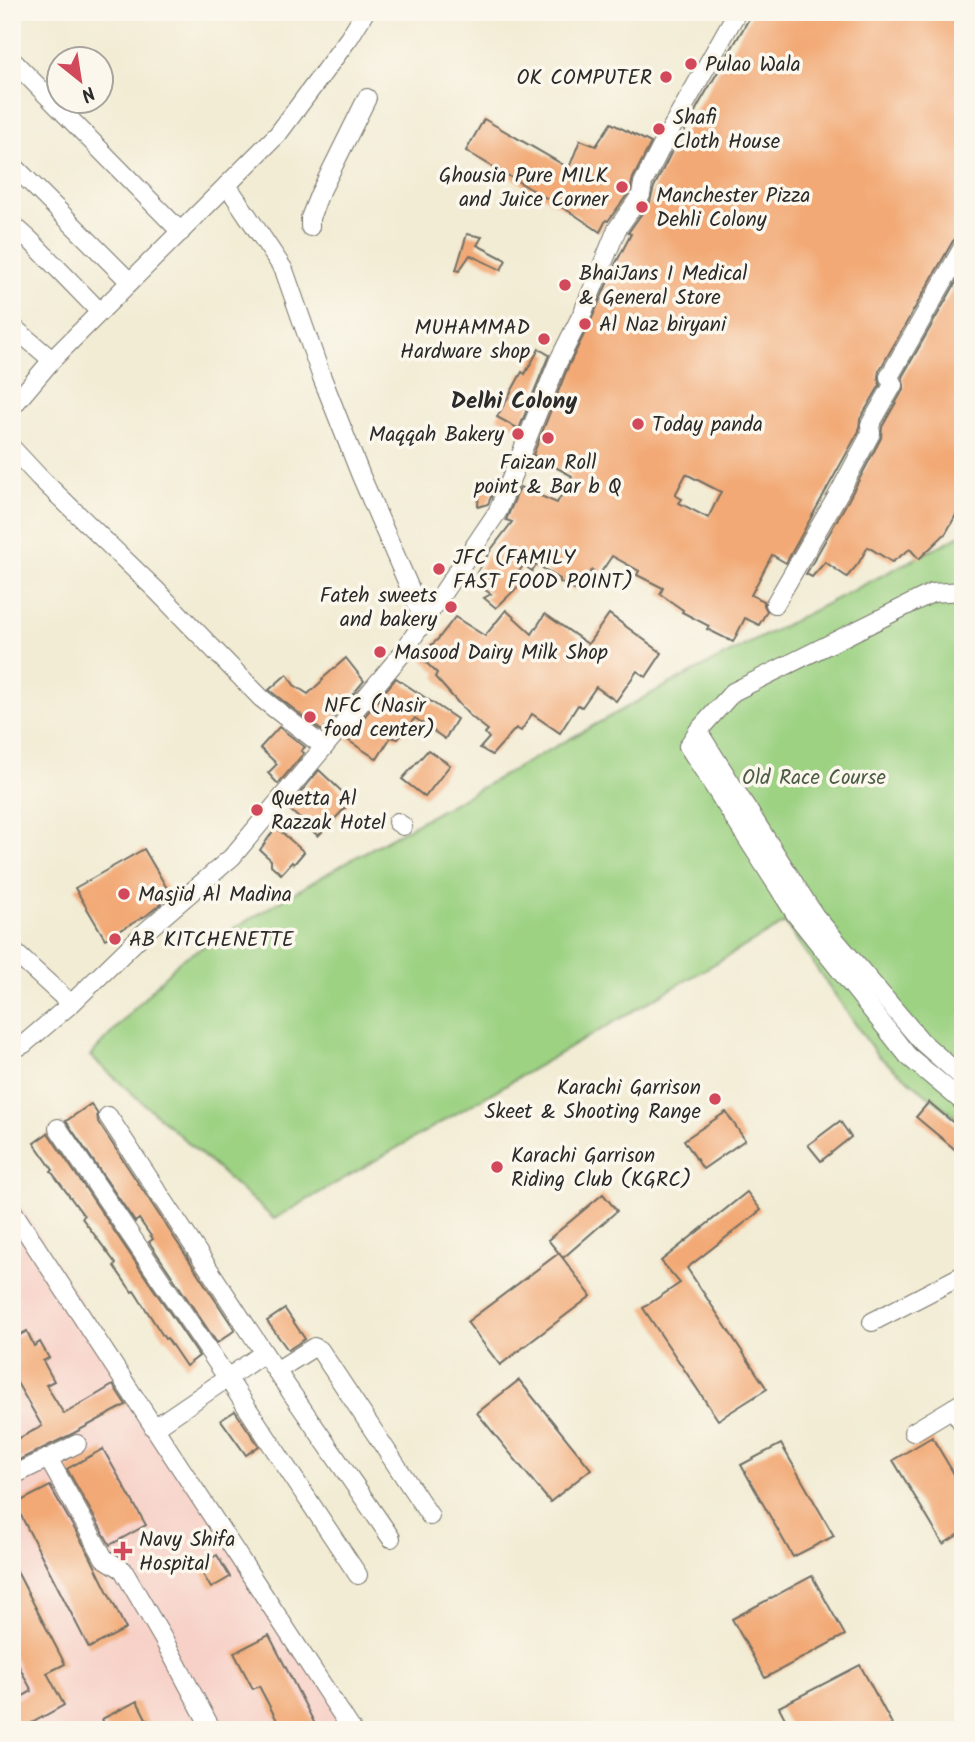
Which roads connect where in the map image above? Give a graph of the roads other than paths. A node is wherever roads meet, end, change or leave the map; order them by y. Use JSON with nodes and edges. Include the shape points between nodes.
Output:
{"nodes":[{"id":1,"x":365,"y":12,"type":"edge"},
{"id":2,"x":737,"y":12,"type":"edge"},
{"id":3,"x":12,"y":60,"type":"edge"},
{"id":4,"x":367,"y":98,"type":"dead end"},
{"id":5,"x":12,"y":164,"type":"edge"},
{"id":6,"x":227,"y":185,"type":"junction"},
{"id":7,"x":12,"y":224,"type":"edge"},
{"id":8,"x":310,"y":227,"type":"dead end"},
{"id":9,"x":181,"y":232,"type":"junction"},
{"id":10,"x":963,"y":247,"type":"edge"},
{"id":11,"x":130,"y":282,"type":"junction"},
{"id":12,"x":100,"y":312,"type":"junction"},
{"id":13,"x":12,"y":326,"type":"edge"},
{"id":14,"x":52,"y":360,"type":"junction"},
{"id":15,"x":12,"y":407,"type":"edge"},
{"id":16,"x":12,"y":448,"type":"edge"},
{"id":17,"x":963,"y":592,"type":"edge"},
{"id":18,"x":775,"y":604,"type":"dead end"},
{"id":19,"x":424,"y":621,"type":"junction"},
{"id":20,"x":698,"y":731,"type":"junction"},
{"id":21,"x":324,"y":747,"type":"junction"},
{"id":22,"x":12,"y":950,"type":"edge"},
{"id":23,"x":71,"y":1004,"type":"junction"},
{"id":24,"x":12,"y":1050,"type":"edge"},
{"id":25,"x":963,"y":1079,"type":"edge"},
{"id":26,"x":963,"y":1102,"type":"edge"},
{"id":27,"x":108,"y":1116,"type":"dead end"},
{"id":28,"x":58,"y":1128,"type":"dead end"},
{"id":29,"x":12,"y":1210,"type":"edge"},
{"id":30,"x":963,"y":1275,"type":"edge"},
{"id":31,"x":872,"y":1322,"type":"dead end"},
{"id":32,"x":264,"y":1353,"type":"junction"},
{"id":33,"x":276,"y":1371,"type":"junction"},
{"id":34,"x":228,"y":1378,"type":"junction"},
{"id":35,"x":958,"y":1405,"type":"edge"},
{"id":36,"x":963,"y":1425,"type":"edge"},
{"id":37,"x":154,"y":1428,"type":"junction"},
{"id":38,"x":912,"y":1432,"type":"dead end"},
{"id":39,"x":77,"y":1444,"type":"dead end"},
{"id":40,"x":48,"y":1458,"type":"junction"},
{"id":41,"x":12,"y":1476,"type":"edge"},
{"id":42,"x":430,"y":1516,"type":"dead end"},
{"id":43,"x":391,"y":1538,"type":"dead end"},
{"id":44,"x":358,"y":1575,"type":"dead end"},
{"id":45,"x":212,"y":1730,"type":"edge"},
{"id":46,"x":352,"y":1730,"type":"edge"}],
"edges":[{"from":1,"to":6,"type":"street","via":[[278,134]]},
{"from":2,"to":19,"type":"street","via":[[666,138],[641,195],[617,229],[498,511]]},
{"from":3,"to":9,"type":"street"},
{"from":4,"to":8,"type":"street","via":[[319,195]]},
{"from":5,"to":11,"type":"street"},
{"from":6,"to":9,"type":"street"},
{"from":6,"to":19,"type":"street","via":[[284,270],[361,476]]},
{"from":7,"to":12,"type":"street"},
{"from":9,"to":11,"type":"street"},
{"from":10,"to":18,"type":"street","via":[[889,377],[893,385],[870,425],[871,433]]},
{"from":11,"to":12,"type":"street"},
{"from":12,"to":14,"type":"street"},
{"from":13,"to":14,"type":"street"},
{"from":14,"to":15,"type":"street"},
{"from":16,"to":21,"type":"street","via":[[261,698]]},
{"from":17,"to":20,"type":"street","via":[[932,593],[733,692]]},
{"from":19,"to":21,"type":"street"},
{"from":20,"to":25,"type":"street","via":[[815,916],[922,1042]]},
{"from":20,"to":26,"type":"street","via":[[688,746],[796,915],[908,1056]]},
{"from":21,"to":23,"type":"street","via":[[232,858],[145,932]]},
{"from":22,"to":23,"type":"street"},
{"from":23,"to":24,"type":"street"},
{"from":27,"to":32,"type":"street"},
{"from":28,"to":34,"type":"street"},
{"from":29,"to":37,"type":"street"},
{"from":30,"to":31,"type":"street"},
{"from":32,"to":33,"type":"street"},
{"from":32,"to":34,"type":"street"},
{"from":33,"to":42,"type":"street","via":[[314,1347],[320,1350]]},
{"from":33,"to":43,"type":"street"},
{"from":34,"to":37,"type":"street"},
{"from":34,"to":44,"type":"street"},
{"from":35,"to":36,"type":"street"},
{"from":35,"to":38,"type":"street"},
{"from":37,"to":46,"type":"street"},
{"from":39,"to":40,"type":"street"},
{"from":40,"to":41,"type":"street"},
{"from":40,"to":45,"type":"street","via":[[104,1558],[123,1570]]}]}
